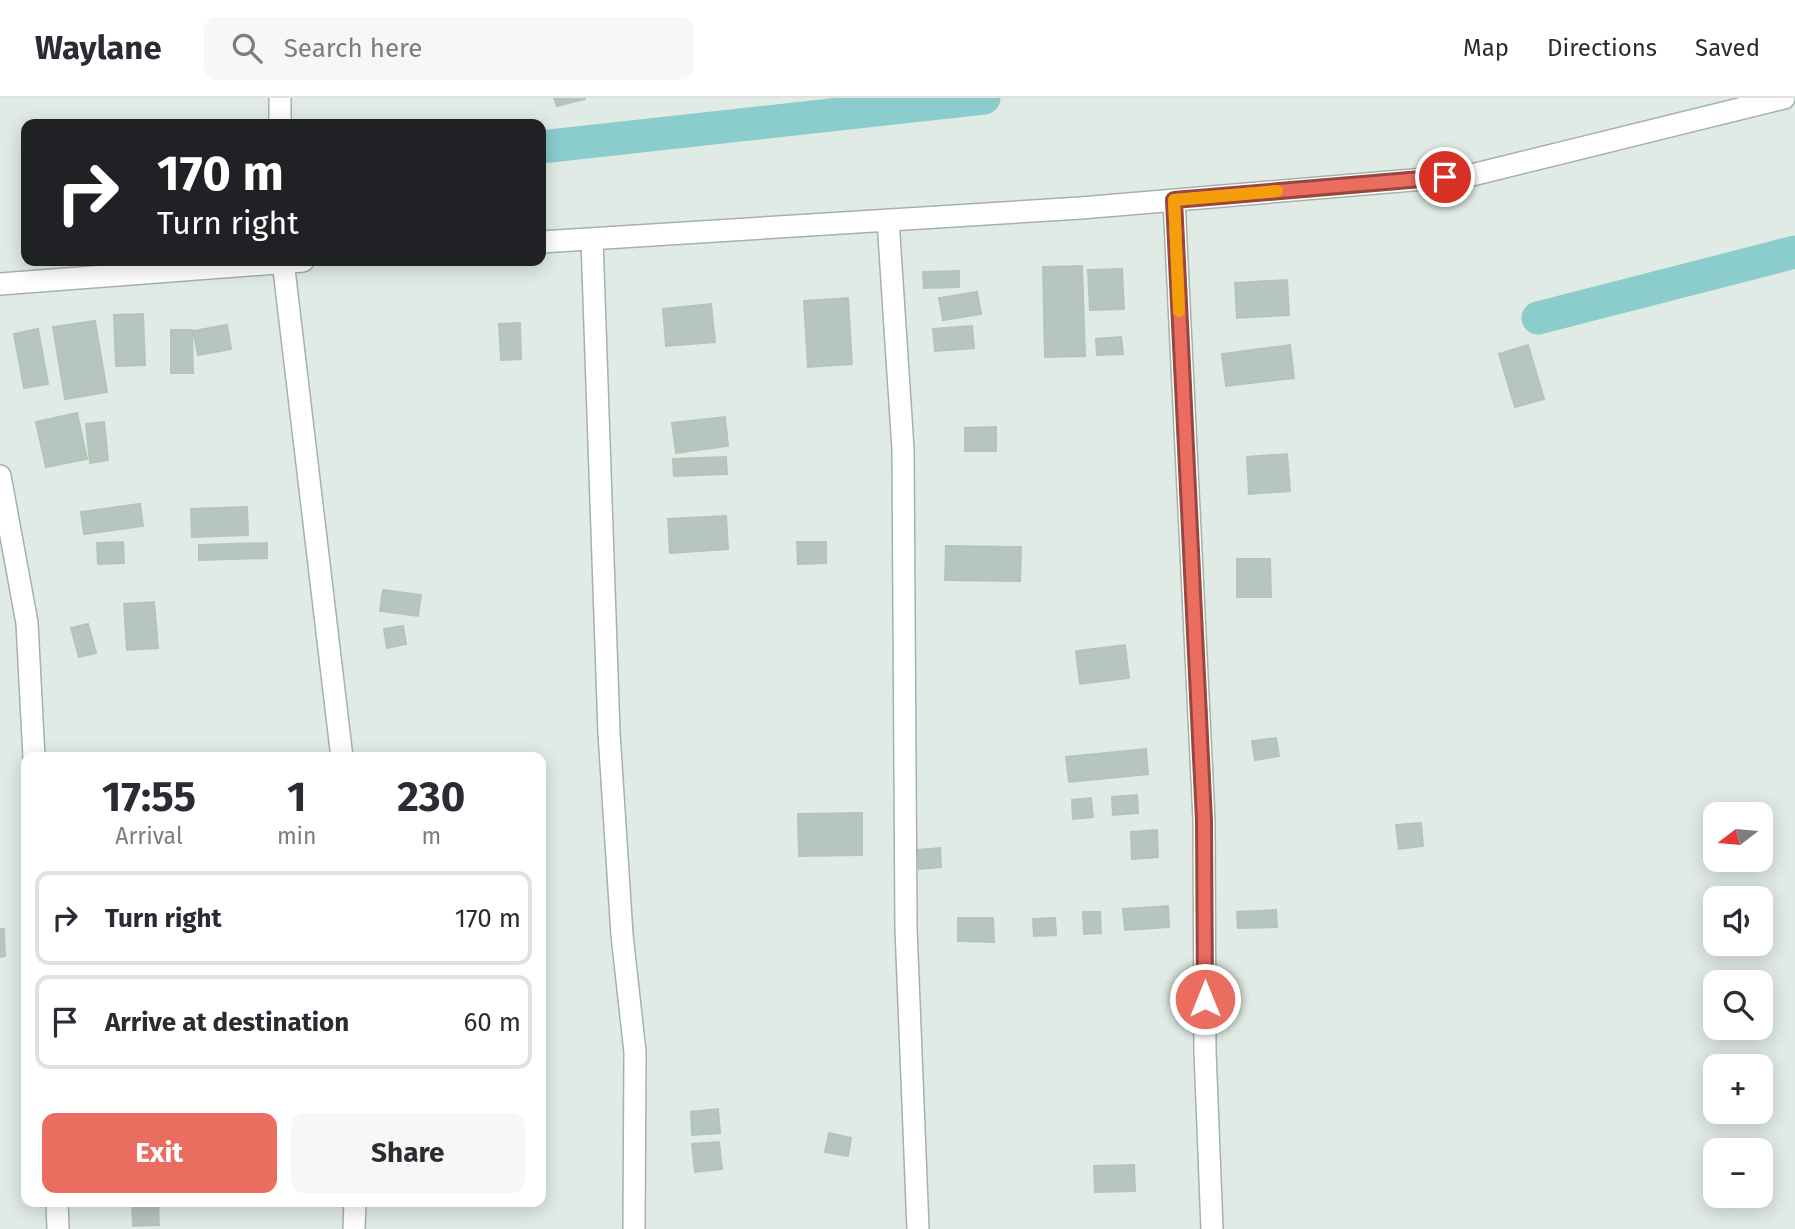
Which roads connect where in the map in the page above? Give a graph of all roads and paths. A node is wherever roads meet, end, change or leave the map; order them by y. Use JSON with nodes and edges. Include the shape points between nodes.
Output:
{"nodes":[{"id":1,"x":280,"y":98,"type":"edge"},
{"id":2,"x":1784,"y":98,"type":"edge"},
{"id":3,"x":280,"y":119,"type":"edge"},
{"id":4,"x":1174,"y":200,"type":"junction"},
{"id":5,"x":888,"y":220,"type":"junction"},
{"id":6,"x":592,"y":239,"type":"junction"},
{"id":7,"x":546,"y":242,"type":"edge"},
{"id":8,"x":227,"y":266,"type":"edge"},
{"id":9,"x":291,"y":266,"type":"edge"},
{"id":10,"x":0,"y":284,"type":"edge"},
{"id":11,"x":0,"y":476,"type":"edge"},
{"id":12,"x":34,"y":752,"type":"edge"},
{"id":13,"x":341,"y":752,"type":"edge"},
{"id":14,"x":57,"y":1207,"type":"edge"},
{"id":15,"x":355,"y":1207,"type":"edge"},
{"id":16,"x":58,"y":1229,"type":"edge"},
{"id":17,"x":354,"y":1229,"type":"edge"},
{"id":18,"x":634,"y":1229,"type":"edge"},
{"id":19,"x":918,"y":1229,"type":"edge"},
{"id":20,"x":1212,"y":1229,"type":"edge"}],
"edges":[{"from":1,"to":3,"type":"street"},
{"from":2,"to":4,"type":"street","via":[[1472,175]]},
{"from":4,"to":5,"type":"street"},
{"from":4,"to":20,"type":"street","via":[[1204,820],[1205,1051]]},
{"from":5,"to":6,"type":"street"},
{"from":5,"to":19,"type":"street","via":[[903,449],[906,929]]},
{"from":6,"to":7,"type":"street"},
{"from":6,"to":18,"type":"street","via":[[609,733],[635,1052]]},
{"from":8,"to":10,"type":"street"},
{"from":9,"to":13,"type":"street"},
{"from":11,"to":12,"type":"street","via":[[27,623]]},
{"from":14,"to":16,"type":"street"},
{"from":15,"to":17,"type":"street"}]}
